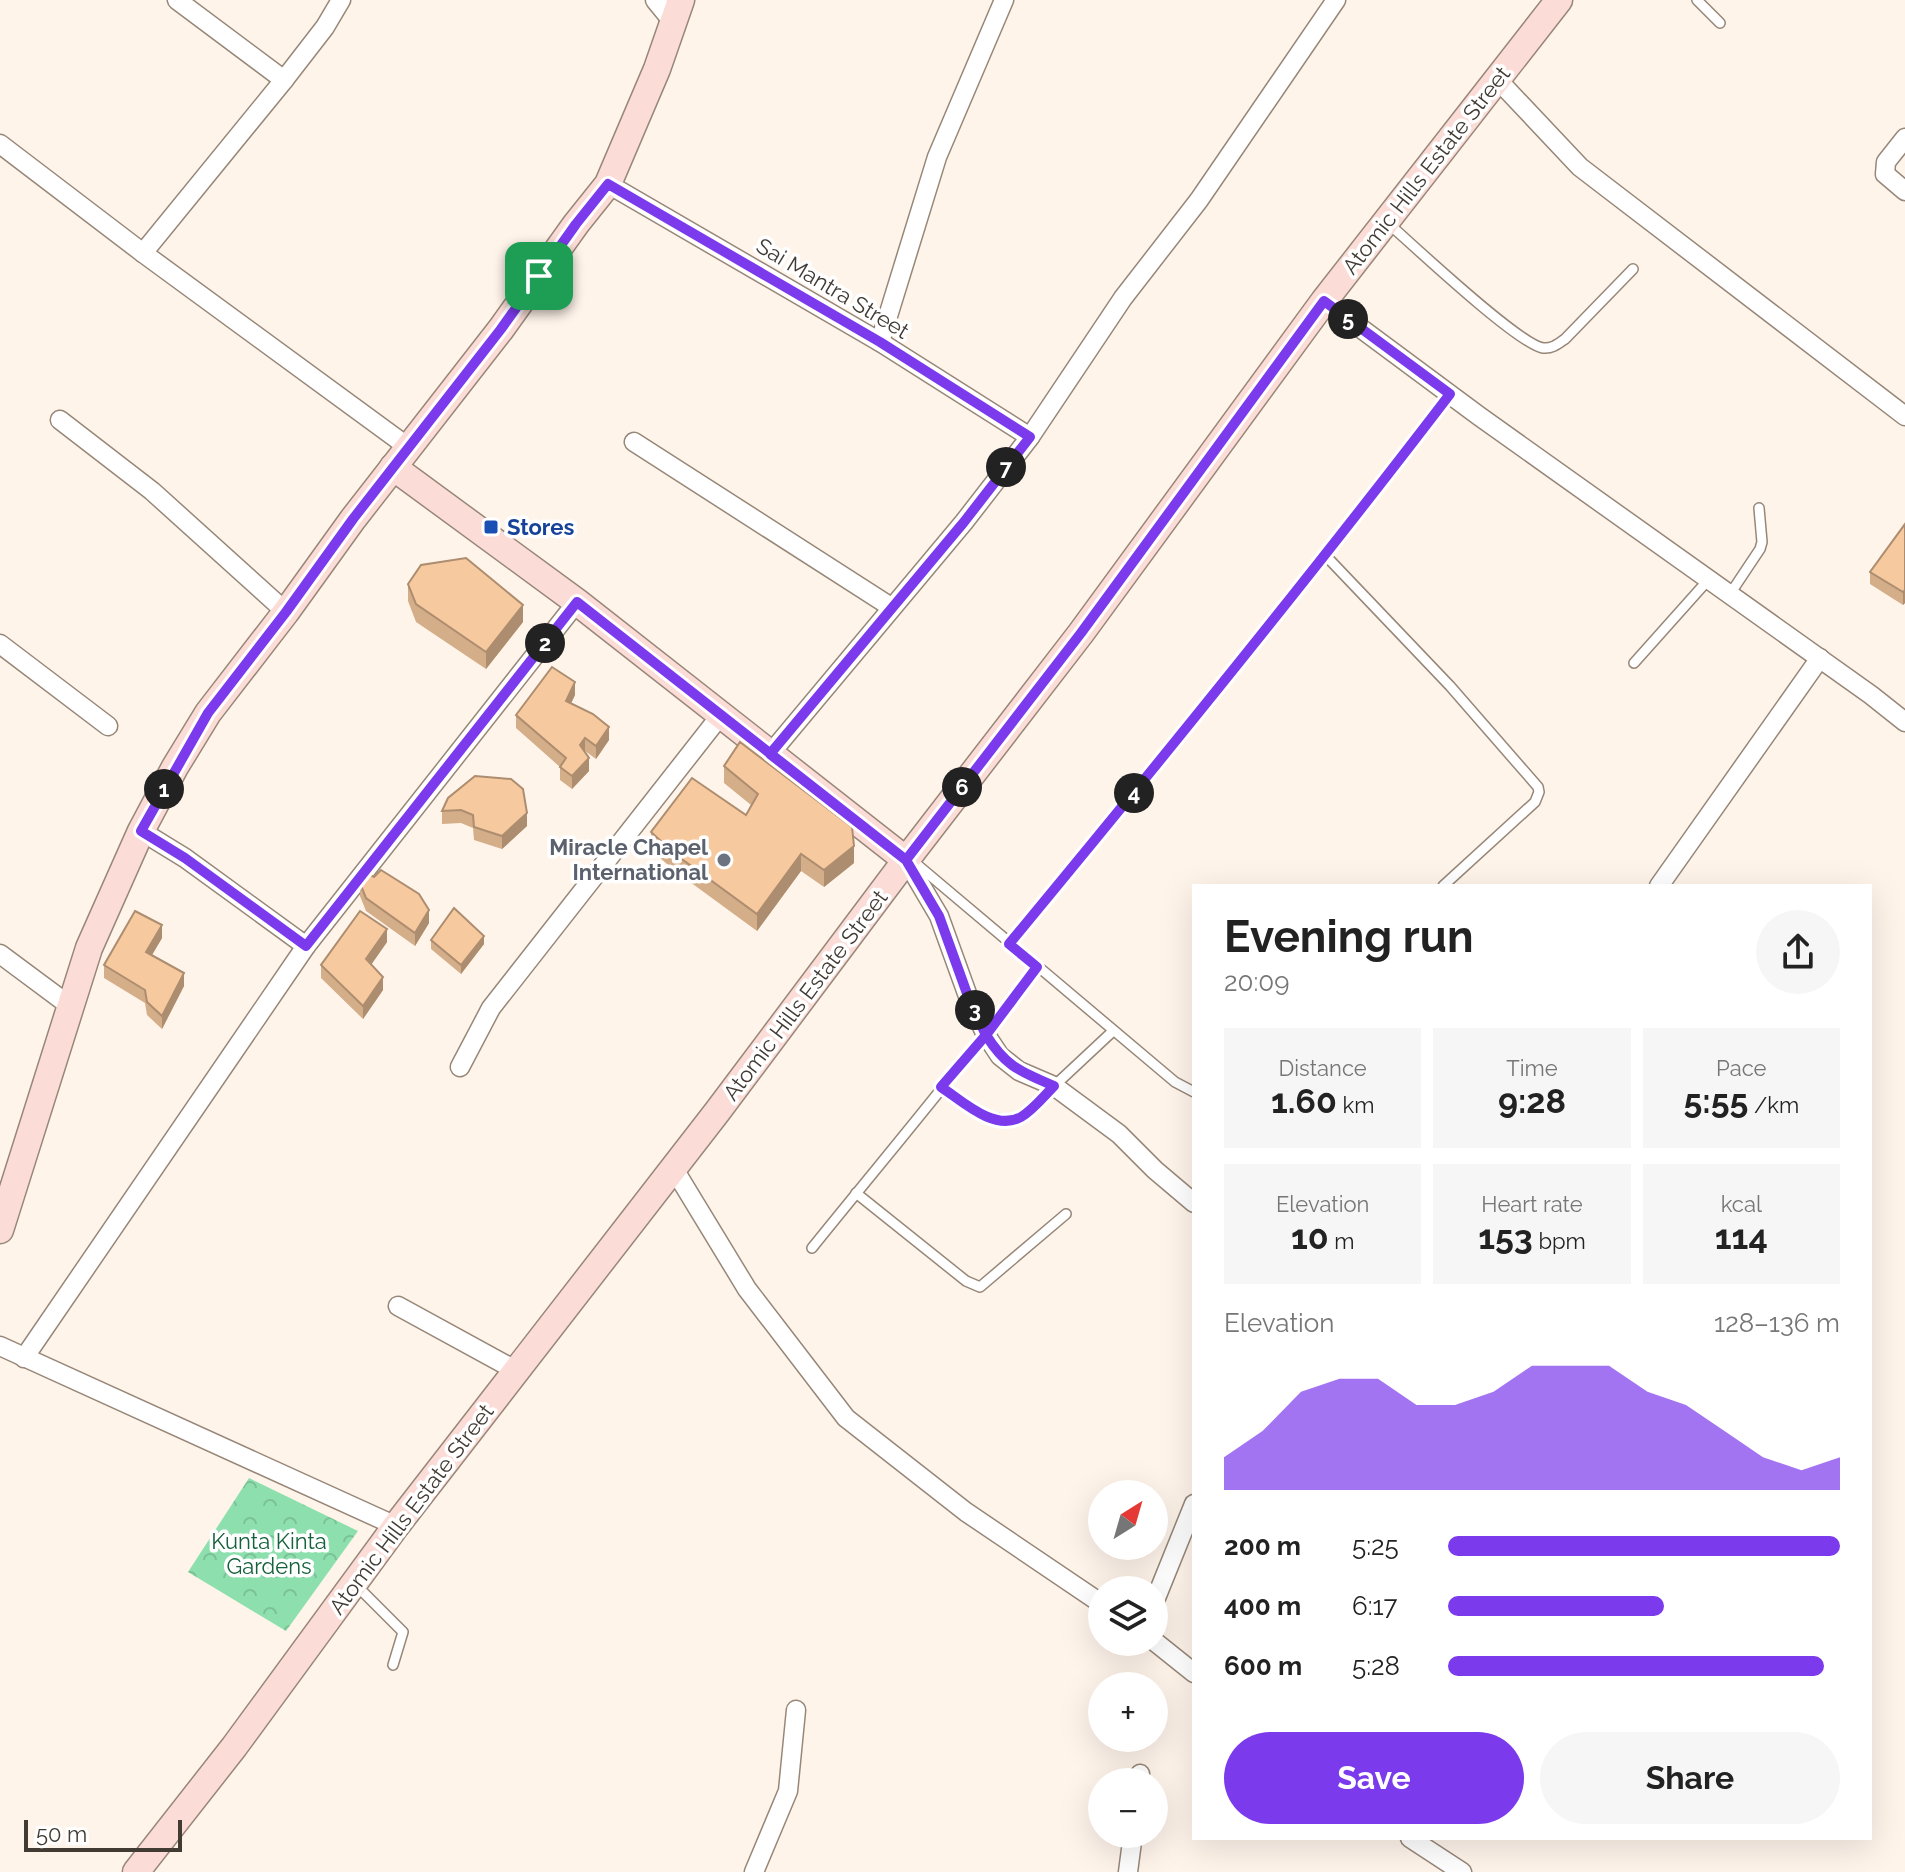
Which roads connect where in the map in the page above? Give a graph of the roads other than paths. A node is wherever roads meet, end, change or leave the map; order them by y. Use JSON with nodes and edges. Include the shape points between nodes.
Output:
{"nodes":[{"id":1,"x":177,"y":0,"type":"edge"},
{"id":2,"x":341,"y":0,"type":"edge"},
{"id":3,"x":655,"y":0,"type":"edge"},
{"id":4,"x":1004,"y":0,"type":"edge"},
{"id":5,"x":1336,"y":0,"type":"edge"},
{"id":6,"x":1559,"y":0,"type":"edge"},
{"id":7,"x":1697,"y":0,"type":"edge"},
{"id":8,"x":677,"y":11,"type":"edge"},
{"id":9,"x":1720,"y":23,"type":"dead end"},
{"id":10,"x":1497,"y":79,"type":"junction"},
{"id":11,"x":284,"y":80,"type":"junction"},
{"id":12,"x":1905,"y":138,"type":"edge"},
{"id":13,"x":0,"y":144,"type":"edge"},
{"id":14,"x":608,"y":184,"type":"junction"},
{"id":15,"x":1905,"y":191,"type":"edge"},
{"id":16,"x":1386,"y":222,"type":"junction"},
{"id":17,"x":143,"y":253,"type":"junction"},
{"id":18,"x":1633,"y":269,"type":"dead end"},
{"id":19,"x":1324,"y":301,"type":"junction"},
{"id":20,"x":880,"y":342,"type":"junction"},
{"id":21,"x":1450,"y":394,"type":"junction"},
{"id":22,"x":1905,"y":416,"type":"edge"},
{"id":23,"x":60,"y":420,"type":"dead end"},
{"id":24,"x":1030,"y":437,"type":"junction"},
{"id":25,"x":634,"y":442,"type":"dead end"},
{"id":26,"x":401,"y":457,"type":"junction"},
{"id":27,"x":1759,"y":508,"type":"dead end"},
{"id":28,"x":1326,"y":556,"type":"junction"},
{"id":29,"x":1709,"y":579,"type":"junction"},
{"id":30,"x":1730,"y":594,"type":"junction"},
{"id":31,"x":577,"y":602,"type":"junction"},
{"id":32,"x":891,"y":607,"type":"junction"},
{"id":33,"x":286,"y":612,"type":"junction"},
{"id":34,"x":0,"y":644,"type":"edge"},
{"id":35,"x":1820,"y":658,"type":"junction"},
{"id":36,"x":1634,"y":663,"type":"dead end"},
{"id":37,"x":720,"y":716,"type":"junction"},
{"id":38,"x":1905,"y":722,"type":"edge"},
{"id":39,"x":108,"y":726,"type":"dead end"},
{"id":40,"x":770,"y":754,"type":"junction"},
{"id":41,"x":141,"y":831,"type":"junction"},
{"id":42,"x":907,"y":859,"type":"junction"},
{"id":43,"x":1445,"y":884,"type":"edge"},
{"id":44,"x":1660,"y":884,"type":"edge"},
{"id":45,"x":1009,"y":944,"type":"junction"},
{"id":46,"x":306,"y":946,"type":"junction"},
{"id":47,"x":0,"y":954,"type":"edge"},
{"id":48,"x":1037,"y":967,"type":"junction"},
{"id":49,"x":70,"y":1006,"type":"junction"},
{"id":50,"x":1113,"y":1031,"type":"junction"},
{"id":51,"x":986,"y":1035,"type":"junction"},
{"id":52,"x":460,"y":1067,"type":"dead end"},
{"id":53,"x":1054,"y":1086,"type":"junction"},
{"id":54,"x":941,"y":1087,"type":"junction"},
{"id":55,"x":1192,"y":1091,"type":"edge"},
{"id":56,"x":674,"y":1169,"type":"junction"},
{"id":57,"x":856,"y":1193,"type":"junction"},
{"id":58,"x":1192,"y":1201,"type":"edge"},
{"id":59,"x":1066,"y":1214,"type":"dead end"},
{"id":60,"x":0,"y":1230,"type":"edge"},
{"id":61,"x":812,"y":1248,"type":"dead end"},
{"id":62,"x":398,"y":1306,"type":"dead end"},
{"id":63,"x":0,"y":1346,"type":"edge"},
{"id":64,"x":24,"y":1358,"type":"junction"},
{"id":65,"x":517,"y":1371,"type":"junction"},
{"id":66,"x":1192,"y":1509,"type":"edge"},
{"id":67,"x":396,"y":1526,"type":"junction"},
{"id":68,"x":1165,"y":1576,"type":"edge"},
{"id":69,"x":354,"y":1582,"type":"junction"},
{"id":70,"x":1088,"y":1595,"type":"edge"},
{"id":71,"x":1168,"y":1652,"type":"edge"},
{"id":72,"x":393,"y":1665,"type":"dead end"},
{"id":73,"x":1192,"y":1671,"type":"edge"},
{"id":74,"x":796,"y":1710,"type":"dead end"},
{"id":75,"x":1413,"y":1840,"type":"edge"},
{"id":76,"x":1131,"y":1848,"type":"edge"},
{"id":77,"x":136,"y":1872,"type":"edge"},
{"id":78,"x":754,"y":1872,"type":"edge"},
{"id":79,"x":1128,"y":1872,"type":"edge"},
{"id":80,"x":1462,"y":1872,"type":"edge"}],
"edges":[{"from":1,"to":11,"type":"street"},
{"from":2,"to":11,"type":"street"},
{"from":3,"to":8,"type":"street"},
{"from":4,"to":20,"type":"street","via":[[937,157]]},
{"from":5,"to":24,"type":"street"},
{"from":6,"to":10,"type":"main road","name":"Atomic Hills Estate Street"},
{"from":7,"to":9,"type":"lane"},
{"from":8,"to":14,"type":"main road"},
{"from":10,"to":16,"type":"main road","name":"Atomic Hills Estate Street"},
{"from":10,"to":22,"type":"street","via":[[1580,167]]},
{"from":11,"to":17,"type":"street"},
{"from":12,"to":15,"type":"street","via":[[1886,162],[1885,174]]},
{"from":13,"to":17,"type":"street"},
{"from":14,"to":20,"type":"street","name":"Sai Mantra Street"},
{"from":14,"to":26,"type":"main road"},
{"from":16,"to":18,"type":"lane","via":[[1515,333],[1542,348],[1565,339]]},
{"from":16,"to":19,"type":"main road","name":"Atomic Hills Estate Street"},
{"from":17,"to":26,"type":"street"},
{"from":19,"to":21,"type":"street"},
{"from":19,"to":42,"type":"main road","name":"Atomic Hills Estate Street","via":[[1081,633]]},
{"from":20,"to":24,"type":"street","name":"Sai Mantra Street"},
{"from":21,"to":28,"type":"lane"},
{"from":21,"to":29,"type":"street"},
{"from":23,"to":33,"type":"street","via":[[152,491]]},
{"from":24,"to":32,"type":"street"},
{"from":25,"to":32,"type":"street"},
{"from":26,"to":31,"type":"main road"},
{"from":26,"to":33,"type":"main road"},
{"from":27,"to":30,"type":"lane","via":[[1760,549]]},
{"from":28,"to":43,"type":"lane","via":[[1538,787],[1535,802]]},
{"from":28,"to":45,"type":"lane"},
{"from":29,"to":30,"type":"street"},
{"from":29,"to":36,"type":"lane"},
{"from":30,"to":35,"type":"street"},
{"from":31,"to":37,"type":"main road"},
{"from":31,"to":46,"type":"street"},
{"from":32,"to":40,"type":"street"},
{"from":33,"to":41,"type":"main road","via":[[208,713]]},
{"from":34,"to":39,"type":"street"},
{"from":35,"to":38,"type":"street"},
{"from":35,"to":44,"type":"street"},
{"from":37,"to":40,"type":"main road"},
{"from":37,"to":52,"type":"street","via":[[491,1008]]},
{"from":40,"to":42,"type":"main road"},
{"from":41,"to":46,"type":"street"},
{"from":41,"to":49,"type":"main road","via":[[89,948]]},
{"from":42,"to":45,"type":"lane"},
{"from":42,"to":51,"type":"street","via":[[939,916]]},
{"from":42,"to":56,"type":"main road","name":"Atomic Hills Estate Street"},
{"from":45,"to":48,"type":"lane"},
{"from":46,"to":64,"type":"street"},
{"from":47,"to":49,"type":"street"},
{"from":48,"to":50,"type":"lane"},
{"from":48,"to":51,"type":"lane"},
{"from":49,"to":60,"type":"main road"},
{"from":50,"to":53,"type":"lane"},
{"from":50,"to":55,"type":"lane"},
{"from":51,"to":53,"type":"street","via":[[1019,1071]]},
{"from":51,"to":54,"type":"lane"},
{"from":53,"to":54,"type":"lane","via":[[1021,1117],[1003,1120],[986,1117]]},
{"from":53,"to":58,"type":"street","via":[[1119,1134]]},
{"from":54,"to":57,"type":"lane"},
{"from":56,"to":65,"type":"main road","name":"Atomic Hills Estate Street"},
{"from":56,"to":70,"type":"street","via":[[747,1289],[846,1418],[966,1512]]},
{"from":57,"to":59,"type":"lane","via":[[980,1287]]},
{"from":57,"to":61,"type":"lane"},
{"from":62,"to":65,"type":"street"},
{"from":63,"to":64,"type":"street"},
{"from":64,"to":67,"type":"street"},
{"from":65,"to":67,"type":"main road","name":"Atomic Hills Estate Street"},
{"from":66,"to":68,"type":"street"},
{"from":67,"to":69,"type":"main road","name":"Atomic Hills Estate Street"},
{"from":69,"to":72,"type":"lane","via":[[403,1632]]},
{"from":69,"to":77,"type":"main road","name":"Atomic Hills Estate Street"},
{"from":71,"to":73,"type":"street"},
{"from":74,"to":78,"type":"street","via":[[788,1791]]},
{"from":75,"to":80,"type":"street"},
{"from":76,"to":79,"type":"street"}]}
